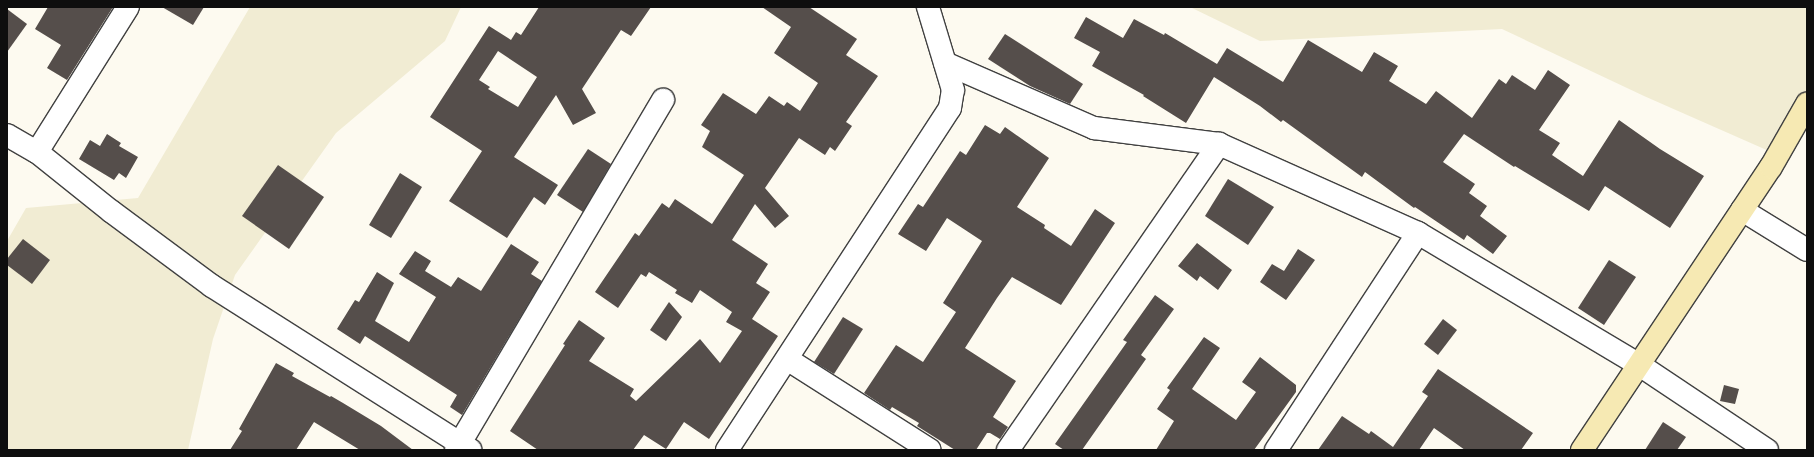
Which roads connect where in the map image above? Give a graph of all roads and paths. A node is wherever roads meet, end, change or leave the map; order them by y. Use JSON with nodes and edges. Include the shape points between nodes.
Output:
{"nodes":[{"id":1,"x":128,"y":7,"type":"edge"},
{"id":2,"x":928,"y":7,"type":"edge"},
{"id":3,"x":945,"y":63,"type":"junction"},
{"id":4,"x":663,"y":100,"type":"dead end"},
{"id":5,"x":1807,"y":104,"type":"edge"},
{"id":6,"x":7,"y":135,"type":"edge"},
{"id":7,"x":1219,"y":144,"type":"junction"},
{"id":8,"x":37,"y":152,"type":"junction"},
{"id":9,"x":1742,"y":210,"type":"junction"},
{"id":10,"x":1418,"y":233,"type":"junction"},
{"id":11,"x":1807,"y":250,"type":"edge"},
{"id":12,"x":787,"y":359,"type":"junction"},
{"id":13,"x":1638,"y":364,"type":"junction"},
{"id":14,"x":462,"y":448,"type":"edge"},
{"id":15,"x":727,"y":450,"type":"edge"},
{"id":16,"x":930,"y":450,"type":"edge"},
{"id":17,"x":1008,"y":450,"type":"edge"},
{"id":18,"x":1276,"y":450,"type":"edge"},
{"id":19,"x":1582,"y":450,"type":"edge"},
{"id":20,"x":1767,"y":450,"type":"edge"}],
"edges":[{"from":1,"to":8,"type":"street"},
{"from":2,"to":3,"type":"street"},
{"from":3,"to":7,"type":"street","via":[[1094,128]]},
{"from":3,"to":12,"type":"street","via":[[953,90],[950,108]]},
{"from":4,"to":14,"type":"street"},
{"from":5,"to":9,"type":"street","via":[[1771,167]]},
{"from":6,"to":8,"type":"street"},
{"from":7,"to":10,"type":"street"},
{"from":7,"to":17,"type":"street"},
{"from":8,"to":14,"type":"street","via":[[112,212],[212,286]]},
{"from":9,"to":11,"type":"street"},
{"from":9,"to":13,"type":"street"},
{"from":10,"to":13,"type":"street"},
{"from":10,"to":18,"type":"street"},
{"from":12,"to":15,"type":"street"},
{"from":12,"to":16,"type":"street"},
{"from":13,"to":19,"type":"street"},
{"from":13,"to":20,"type":"street"}]}
